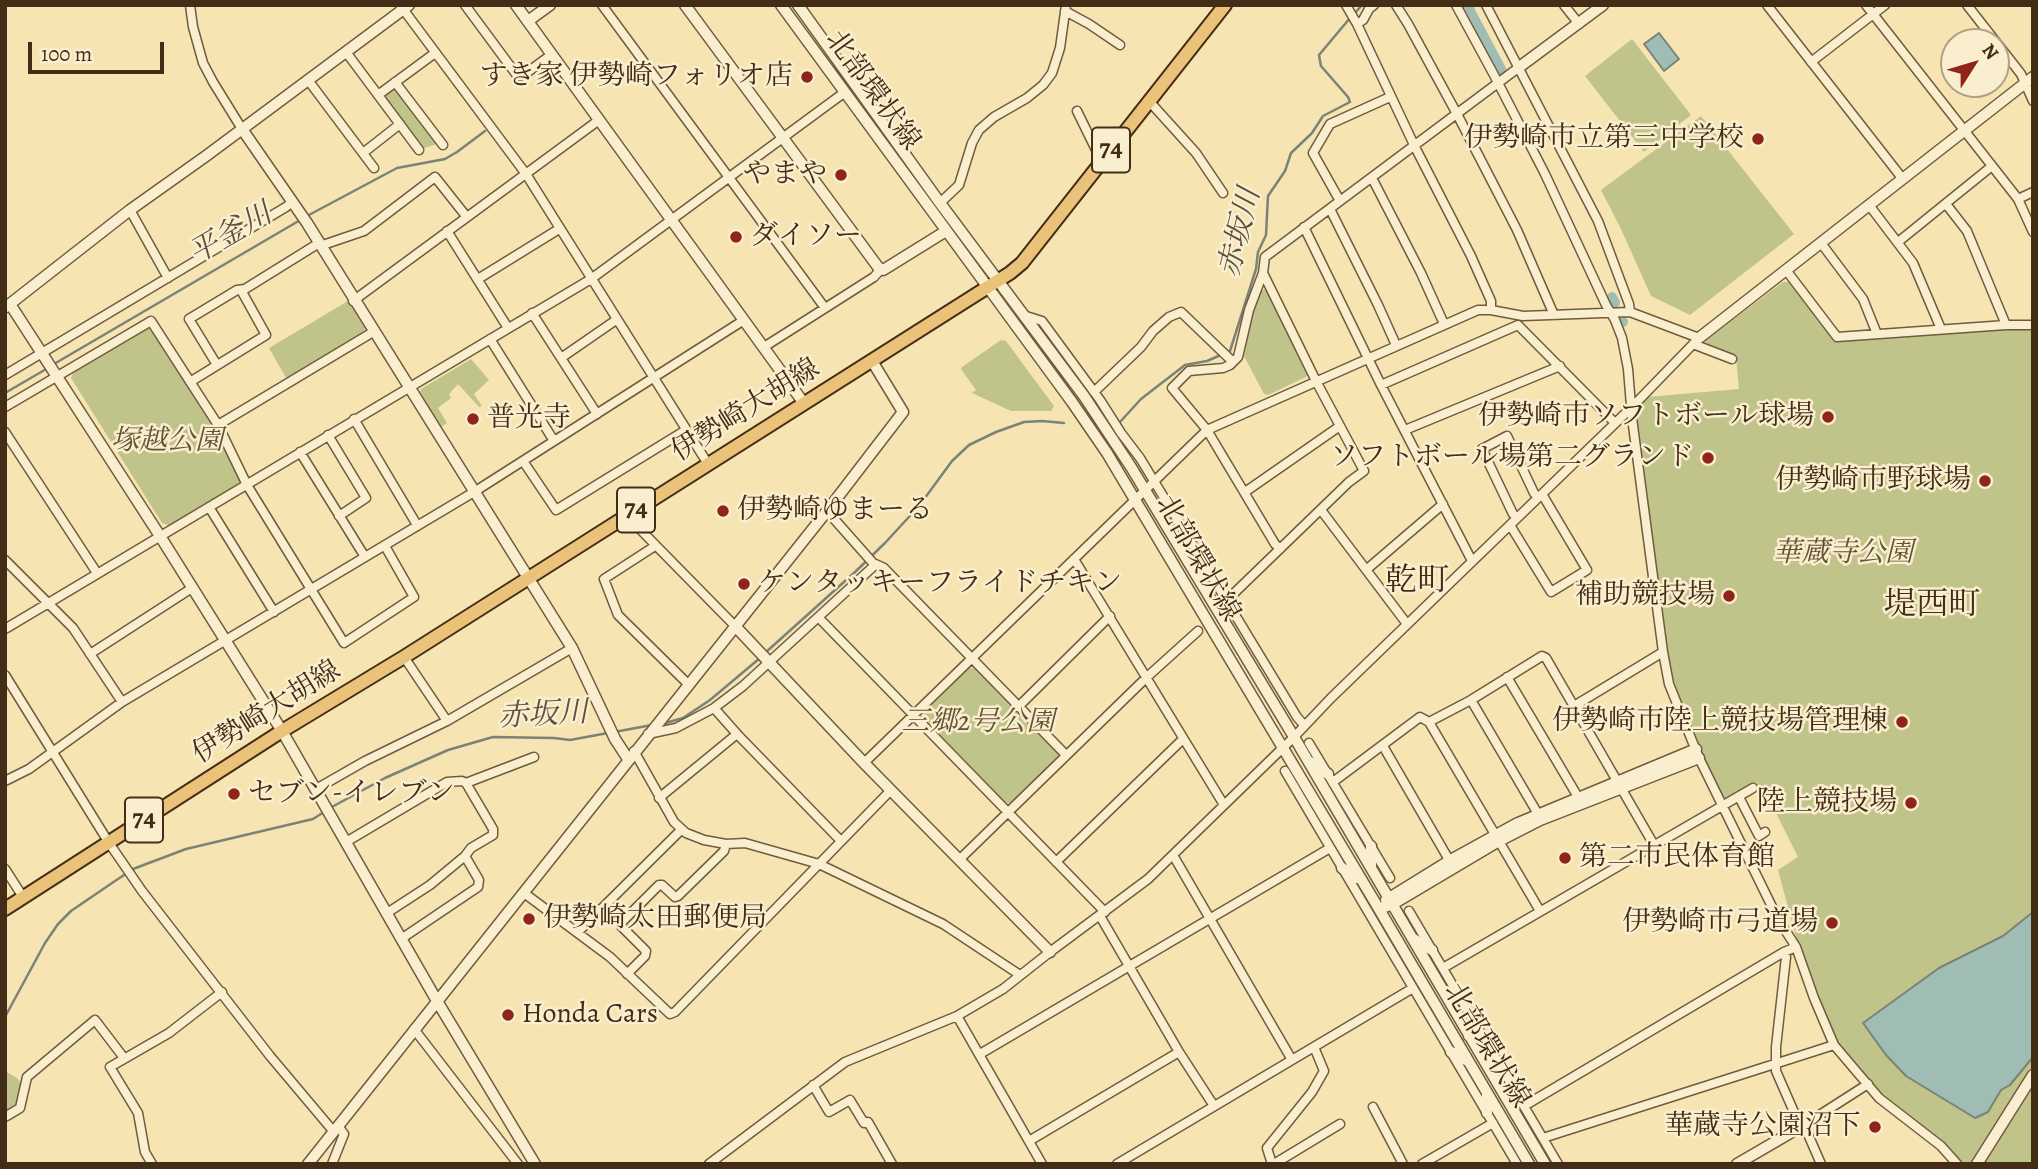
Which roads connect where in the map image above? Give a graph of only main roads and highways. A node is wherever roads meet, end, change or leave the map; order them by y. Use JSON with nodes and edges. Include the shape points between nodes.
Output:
{"nodes":[{"id":1,"x":1225,"y":5,"type":"edge"},
{"id":2,"x":5,"y":909,"type":"edge"}],
"edges":[{"from":1,"to":2,"type":"main road","name":"伊勢崎大胡線","number":"74","via":[[1022,263]]}]}
